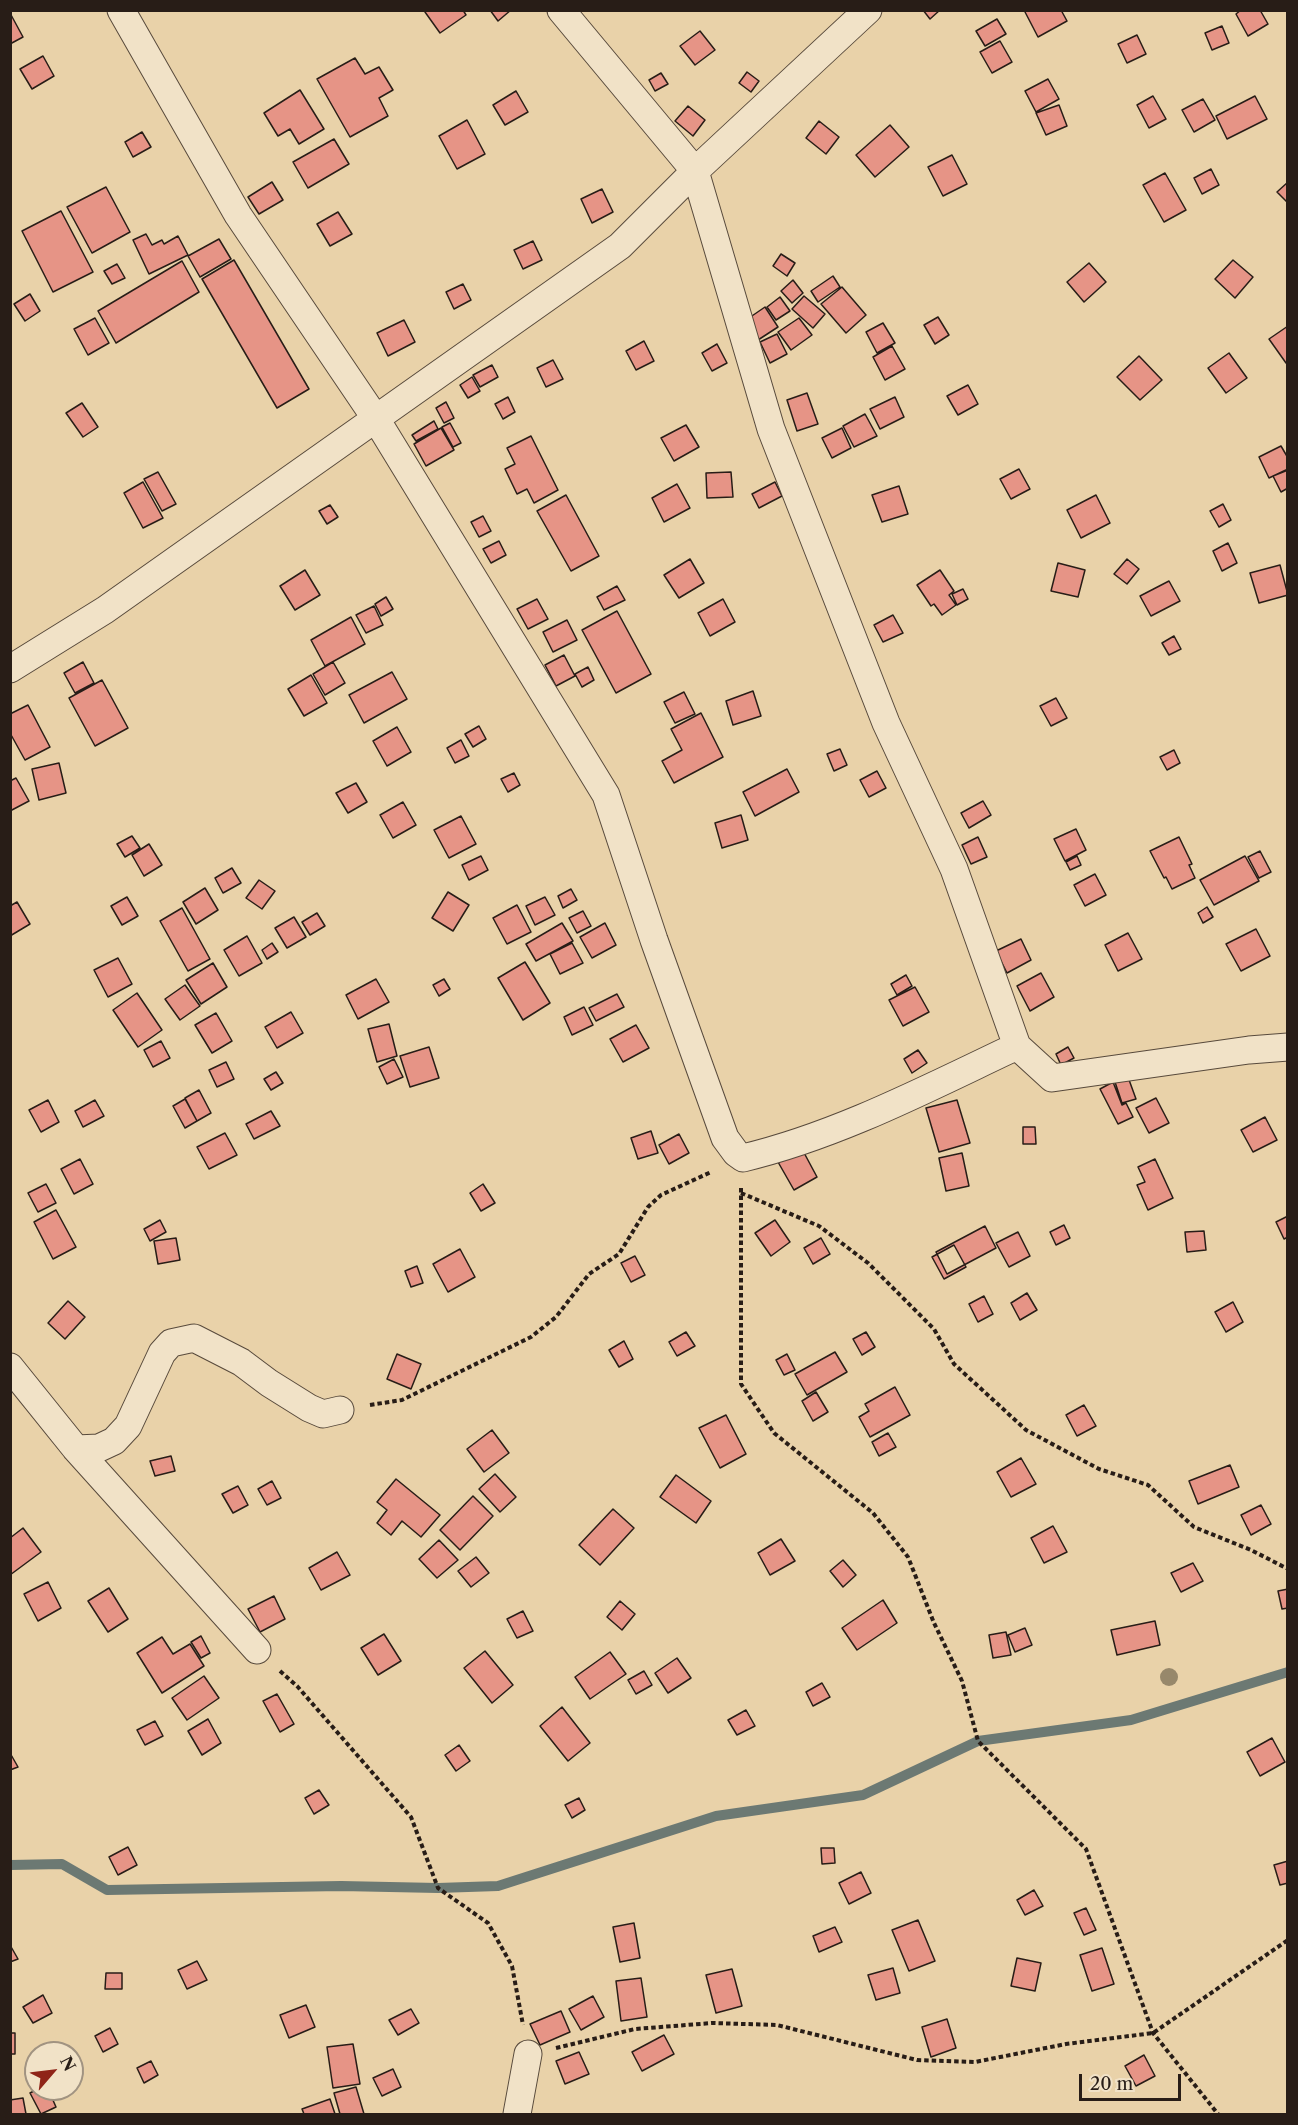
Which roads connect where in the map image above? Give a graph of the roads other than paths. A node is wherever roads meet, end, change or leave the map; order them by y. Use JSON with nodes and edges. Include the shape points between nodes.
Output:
{"nodes":[{"id":1,"x":121,"y":10,"type":"edge"},
{"id":2,"x":561,"y":10,"type":"edge"},
{"id":3,"x":868,"y":10,"type":"edge"},
{"id":4,"x":695,"y":171,"type":"junction"},
{"id":5,"x":376,"y":418,"type":"junction"},
{"id":6,"x":10,"y":669,"type":"edge"},
{"id":7,"x":1017,"y":1046,"type":"junction"},
{"id":8,"x":1287,"y":1047,"type":"edge"},
{"id":9,"x":10,"y":1367,"type":"edge"},
{"id":10,"x":340,"y":1410,"type":"road end"},
{"id":11,"x":76,"y":1449,"type":"junction"},
{"id":12,"x":257,"y":1650,"type":"road end"},
{"id":13,"x":528,"y":2054,"type":"road end"},
{"id":14,"x":517,"y":2115,"type":"edge"}],
"edges":[{"from":1,"to":5,"type":"street","via":[[238,215]]},
{"from":2,"to":4,"type":"street"},
{"from":3,"to":4,"type":"street"},
{"from":4,"to":5,"type":"street","via":[[620,246]]},
{"from":4,"to":7,"type":"street","via":[[771,429],[886,723],[954,869]]},
{"from":5,"to":6,"type":"street","via":[[105,610]]},
{"from":5,"to":7,"type":"street","via":[[606,795],[725,1138],[736,1153],[743,1158],[778,1149],[880,1110]]},
{"from":7,"to":8,"type":"street","via":[[1052,1078]]},
{"from":9,"to":11,"type":"street"},
{"from":10,"to":11,"type":"street","via":[[323,1414],[309,1408],[241,1362],[194,1338],[171,1343],[162,1353],[128,1426],[114,1441],[99,1448]]},
{"from":11,"to":12,"type":"street"},
{"from":13,"to":14,"type":"street"}]}
